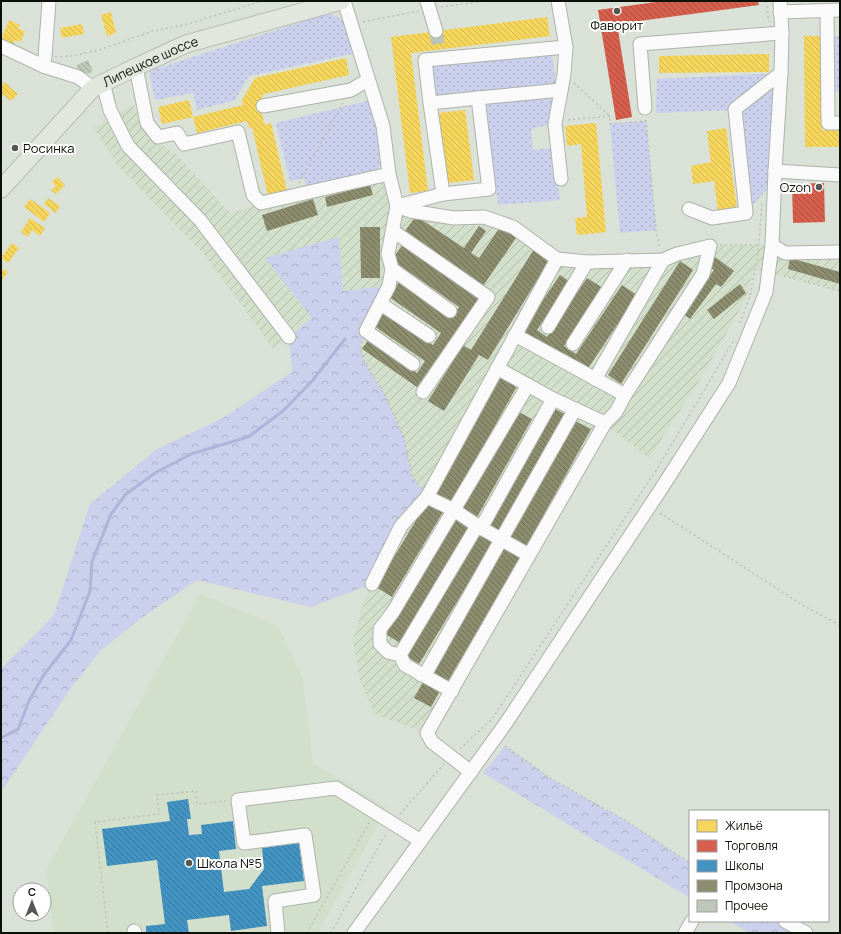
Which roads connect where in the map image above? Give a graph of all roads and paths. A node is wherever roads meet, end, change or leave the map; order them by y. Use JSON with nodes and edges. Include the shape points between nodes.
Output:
{"nodes":[{"id":1,"x":49,"y":1,"type":"edge"},
{"id":2,"x":262,"y":1,"type":"edge"},
{"id":3,"x":341,"y":1,"type":"edge"},
{"id":4,"x":344,"y":1,"type":"edge"},
{"id":5,"x":427,"y":1,"type":"edge"},
{"id":6,"x":558,"y":1,"type":"edge"},
{"id":7,"x":766,"y":1,"type":"edge"},
{"id":8,"x":780,"y":7,"type":"edge"},
{"id":9,"x":834,"y":11,"type":"edge"},
{"id":10,"x":436,"y":31,"type":"tunnel mouth"},
{"id":11,"x":776,"y":33,"type":"junction"},
{"id":12,"x":1,"y":46,"type":"edge"},
{"id":13,"x":566,"y":47,"type":"junction"},
{"id":14,"x":44,"y":62,"type":"junction"},
{"id":15,"x":136,"y":66,"type":"junction"},
{"id":16,"x":781,"y":73,"type":"junction"},
{"id":17,"x":564,"y":74,"type":"junction"},
{"id":18,"x":368,"y":80,"type":"junction"},
{"id":19,"x":98,"y":86,"type":"junction"},
{"id":20,"x":350,"y":90,"type":"junction"},
{"id":21,"x":561,"y":90,"type":"junction"},
{"id":22,"x":478,"y":98,"type":"junction"},
{"id":23,"x":430,"y":103,"type":"junction"},
{"id":24,"x":263,"y":106,"type":"dead end"},
{"id":25,"x":646,"y":114,"type":"junction"},
{"id":26,"x":610,"y":116,"type":"junction"},
{"id":27,"x":556,"y":121,"type":"junction"},
{"id":28,"x":840,"y":123,"type":"edge"},
{"id":29,"x":775,"y":171,"type":"junction"},
{"id":30,"x":389,"y":174,"type":"junction"},
{"id":31,"x":840,"y":175,"type":"edge"},
{"id":32,"x":561,"y":180,"type":"dead end"},
{"id":33,"x":1,"y":189,"type":"edge"},
{"id":34,"x":443,"y":194,"type":"junction"},
{"id":35,"x":291,"y":197,"type":"junction"},
{"id":36,"x":762,"y":200,"type":"dead end"},
{"id":37,"x":397,"y":206,"type":"junction"},
{"id":38,"x":688,"y":209,"type":"dead end"},
{"id":39,"x":393,"y":231,"type":"junction"},
{"id":40,"x":759,"y":245,"type":"junction"},
{"id":41,"x":710,"y":246,"type":"junction"},
{"id":42,"x":772,"y":246,"type":"junction"},
{"id":43,"x":840,"y":252,"type":"edge"},
{"id":44,"x":557,"y":259,"type":"junction"},
{"id":45,"x":628,"y":260,"type":"junction"},
{"id":46,"x":663,"y":260,"type":"junction"},
{"id":47,"x":587,"y":262,"type":"junction"},
{"id":48,"x":392,"y":269,"type":"junction"},
{"id":49,"x":784,"y":276,"type":"dead end"},
{"id":50,"x":840,"y":291,"type":"edge"},
{"id":51,"x":381,"y":304,"type":"junction"},
{"id":52,"x":450,"y":311,"type":"dead end"},
{"id":53,"x":740,"y":324,"type":"dead end"},
{"id":54,"x":548,"y":327,"type":"dead end"},
{"id":55,"x":366,"y":331,"type":"junction"},
{"id":56,"x":429,"y":336,"type":"dead end"},
{"id":57,"x":515,"y":336,"type":"junction"},
{"id":58,"x":289,"y":337,"type":"dead end"},
{"id":59,"x":735,"y":338,"type":"dead end"},
{"id":60,"x":573,"y":344,"type":"dead end"},
{"id":61,"x":413,"y":364,"type":"dead end"},
{"id":62,"x":497,"y":368,"type":"junction"},
{"id":63,"x":595,"y":379,"type":"junction"},
{"id":64,"x":528,"y":385,"type":"junction"},
{"id":65,"x":423,"y":392,"type":"dead end"},
{"id":66,"x":625,"y":395,"type":"junction"},
{"id":67,"x":553,"y":399,"type":"junction"},
{"id":68,"x":575,"y":409,"type":"junction"},
{"id":69,"x":605,"y":423,"type":"junction"},
{"id":70,"x":426,"y":497,"type":"junction"},
{"id":71,"x":454,"y":510,"type":"junction"},
{"id":72,"x":660,"y":513,"type":"dead end"},
{"id":73,"x":479,"y":527,"type":"junction"},
{"id":74,"x":502,"y":541,"type":"junction"},
{"id":75,"x":529,"y":555,"type":"junction"},
{"id":76,"x":372,"y":584,"type":"dead end"},
{"id":77,"x":840,"y":625,"type":"edge"},
{"id":78,"x":400,"y":655,"type":"junction"},
{"id":79,"x":421,"y":675,"type":"junction"},
{"id":80,"x":452,"y":691,"type":"junction"},
{"id":81,"x":505,"y":746,"type":"dead end"},
{"id":82,"x":451,"y":757,"type":"junction"},
{"id":83,"x":471,"y":772,"type":"junction"},
{"id":84,"x":238,"y":800,"type":"junction"},
{"id":85,"x":375,"y":813,"type":"junction"},
{"id":86,"x":392,"y":823,"type":"junction"},
{"id":87,"x":421,"y":841,"type":"junction"},
{"id":88,"x":689,"y":862,"type":"edge"},
{"id":89,"x":691,"y":922,"type":"edge"},
{"id":90,"x":787,"y":922,"type":"edge"},
{"id":91,"x":108,"y":933,"type":"edge"},
{"id":92,"x":278,"y":933,"type":"edge"},
{"id":93,"x":307,"y":933,"type":"edge"},
{"id":94,"x":331,"y":933,"type":"edge"},
{"id":95,"x":354,"y":933,"type":"edge"},
{"id":96,"x":685,"y":933,"type":"edge"},
{"id":97,"x":806,"y":933,"type":"edge"}],
"edges":[{"from":1,"to":14,"type":"street"},
{"from":2,"to":14,"type":"path","via":[[188,24],[153,31],[99,50]]},
{"from":3,"to":15,"type":"main road","name":"Липецкое шоссе","via":[[186,44]]},
{"from":4,"to":18,"type":"street"},
{"from":5,"to":10,"type":"street"},
{"from":6,"to":13,"type":"street"},
{"from":7,"to":11,"type":"path"},
{"from":8,"to":9,"type":"street"},
{"from":8,"to":11,"type":"street"},
{"from":9,"to":28,"type":"street","via":[[828,123]]},
{"from":11,"to":16,"type":"street"},
{"from":11,"to":25,"type":"street","via":[[640,44]]},
{"from":12,"to":14,"type":"street"},
{"from":13,"to":17,"type":"street"},
{"from":13,"to":23,"type":"street","via":[[436,55],[425,60]]},
{"from":14,"to":19,"type":"street"},
{"from":15,"to":19,"type":"main road","name":"Липецкое шоссе"},
{"from":15,"to":35,"type":"street","via":[[147,123],[158,137],[177,133],[184,144],[238,132],[254,195],[261,203]]},
{"from":16,"to":29,"type":"street"},
{"from":16,"to":38,"type":"street","via":[[735,110],[746,213],[712,218]]},
{"from":17,"to":21,"type":"street"},
{"from":17,"to":26,"type":"path"},
{"from":18,"to":20,"type":"street"},
{"from":18,"to":30,"type":"street","via":[[383,126]]},
{"from":19,"to":33,"type":"main road","name":"Липецкое шоссе"},
{"from":19,"to":58,"type":"street","via":[[128,146],[200,220]]},
{"from":20,"to":24,"type":"street"},
{"from":20,"to":35,"type":"path"},
{"from":21,"to":22,"type":"street"},
{"from":21,"to":27,"type":"street"},
{"from":22,"to":23,"type":"street"},
{"from":22,"to":34,"type":"street","via":[[489,189]]},
{"from":23,"to":34,"type":"street"},
{"from":25,"to":26,"type":"path","via":[[610,124]]},
{"from":25,"to":46,"type":"path","via":[[656,230]]},
{"from":26,"to":27,"type":"path"},
{"from":27,"to":32,"type":"street"},
{"from":29,"to":31,"type":"street"},
{"from":29,"to":42,"type":"street"},
{"from":30,"to":35,"type":"street"},
{"from":30,"to":37,"type":"street"},
{"from":34,"to":37,"type":"street"},
{"from":36,"to":40,"type":"path"},
{"from":37,"to":39,"type":"street"},
{"from":37,"to":44,"type":"street","via":[[410,211],[454,218],[484,217],[513,227]]},
{"from":39,"to":48,"type":"street","via":[[388,254]]},
{"from":39,"to":65,"type":"street","via":[[488,297]]},
{"from":40,"to":41,"type":"path"},
{"from":40,"to":53,"type":"path","via":[[750,296]]},
{"from":41,"to":46,"type":"street"},
{"from":41,"to":66,"type":"street","via":[[703,274]]},
{"from":42,"to":43,"type":"street","via":[[785,253]]},
{"from":42,"to":83,"type":"street","via":[[766,292],[729,383],[506,723]]},
{"from":44,"to":47,"type":"street"},
{"from":44,"to":57,"type":"street"},
{"from":45,"to":46,"type":"street"},
{"from":45,"to":47,"type":"street"},
{"from":45,"to":60,"type":"street"},
{"from":46,"to":63,"type":"street"},
{"from":47,"to":54,"type":"street"},
{"from":48,"to":51,"type":"street","via":[[390,286]]},
{"from":48,"to":52,"type":"street"},
{"from":49,"to":50,"type":"path"},
{"from":51,"to":55,"type":"street"},
{"from":51,"to":56,"type":"street"},
{"from":55,"to":61,"type":"street"},
{"from":55,"to":70,"type":"path","via":[[360,348],[365,363],[386,397],[404,438],[412,476]]},
{"from":57,"to":62,"type":"street"},
{"from":57,"to":63,"type":"street"},
{"from":59,"to":82,"type":"path","via":[[657,469],[497,712]]},
{"from":62,"to":64,"type":"street"},
{"from":62,"to":70,"type":"street"},
{"from":63,"to":66,"type":"street"},
{"from":64,"to":67,"type":"street"},
{"from":64,"to":71,"type":"street"},
{"from":66,"to":69,"type":"street","via":[[616,412]]},
{"from":67,"to":68,"type":"street"},
{"from":67,"to":73,"type":"street"},
{"from":68,"to":69,"type":"street"},
{"from":68,"to":74,"type":"street"},
{"from":69,"to":75,"type":"street"},
{"from":70,"to":71,"type":"street"},
{"from":70,"to":76,"type":"street","via":[[400,526]]},
{"from":71,"to":73,"type":"street"},
{"from":71,"to":78,"type":"street","via":[[393,612],[380,629],[380,644],[388,652]]},
{"from":72,"to":77,"type":"path","via":[[804,606]]},
{"from":73,"to":74,"type":"street"},
{"from":73,"to":78,"type":"street"},
{"from":74,"to":75,"type":"street"},
{"from":74,"to":79,"type":"street","via":[[427,671]]},
{"from":75,"to":80,"type":"street"},
{"from":78,"to":79,"type":"street","via":[[405,665]]},
{"from":79,"to":80,"type":"street"},
{"from":80,"to":82,"type":"street","via":[[427,733],[432,742]]},
{"from":81,"to":88,"type":"path","via":[[550,778],[626,821]]},
{"from":82,"to":83,"type":"street"},
{"from":82,"to":86,"type":"path"},
{"from":83,"to":87,"type":"street"},
{"from":84,"to":85,"type":"street","via":[[336,788]]},
{"from":84,"to":91,"type":"path","via":[[197,804],[196,791],[157,795],[159,814],[95,822]]},
{"from":84,"to":92,"type":"street","via":[[244,844],[305,835],[314,895],[275,901]]},
{"from":85,"to":86,"type":"street"},
{"from":85,"to":93,"type":"path"},
{"from":86,"to":87,"type":"street"},
{"from":86,"to":94,"type":"path"},
{"from":87,"to":95,"type":"street"},
{"from":89,"to":96,"type":"street"},
{"from":90,"to":97,"type":"street"}]}
